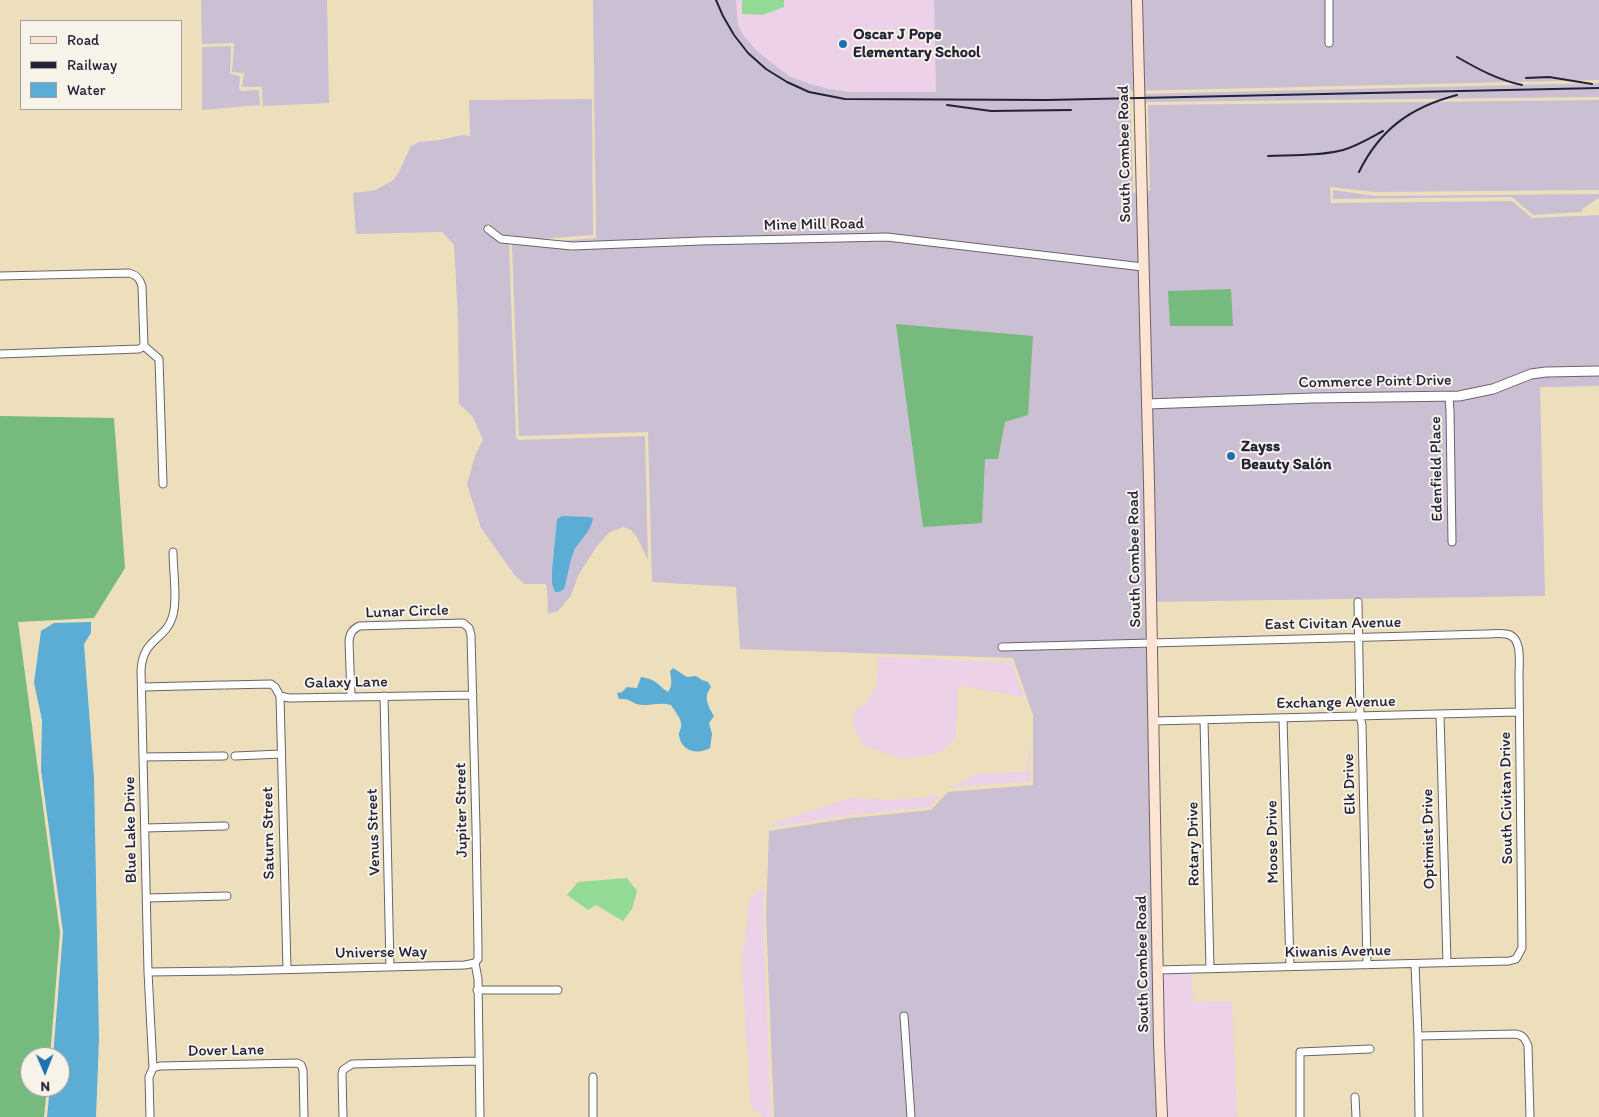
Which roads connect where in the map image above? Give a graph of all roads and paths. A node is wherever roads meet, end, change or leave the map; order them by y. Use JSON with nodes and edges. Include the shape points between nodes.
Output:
{"nodes":[{"id":1,"x":1137,"y":0,"type":"edge"},
{"id":2,"x":1329,"y":0,"type":"edge"},
{"id":3,"x":1329,"y":43,"type":"dead end"},
{"id":4,"x":488,"y":229,"type":"dead end"},
{"id":5,"x":1143,"y":267,"type":"junction"},
{"id":6,"x":0,"y":276,"type":"edge"},
{"id":7,"x":144,"y":346,"type":"junction"},
{"id":8,"x":0,"y":354,"type":"edge"},
{"id":9,"x":1599,"y":371,"type":"edge"},
{"id":10,"x":1448,"y":397,"type":"junction"},
{"id":11,"x":1147,"y":404,"type":"junction"},
{"id":12,"x":163,"y":484,"type":"dead end"},
{"id":13,"x":1452,"y":542,"type":"dead end"},
{"id":14,"x":173,"y":552,"type":"dead end"},
{"id":15,"x":1358,"y":602,"type":"dead end"},
{"id":16,"x":469,"y":628,"type":"joint"},
{"id":17,"x":1358,"y":637,"type":"junction"},
{"id":18,"x":1514,"y":638,"type":"joint"},
{"id":19,"x":1152,"y":642,"type":"junction"},
{"id":20,"x":1002,"y":647,"type":"dead end"},
{"id":21,"x":143,"y":686,"type":"junction"},
{"id":22,"x":473,"y":695,"type":"junction"},
{"id":23,"x":280,"y":696,"type":"junction"},
{"id":24,"x":351,"y":696,"type":"junction"},
{"id":25,"x":384,"y":696,"type":"junction"},
{"id":26,"x":1519,"y":712,"type":"junction"},
{"id":27,"x":1440,"y":715,"type":"junction"},
{"id":28,"x":1360,"y":716,"type":"junction"},
{"id":29,"x":1283,"y":718,"type":"junction"},
{"id":30,"x":1204,"y":720,"type":"junction"},
{"id":31,"x":1153,"y":721,"type":"junction"},
{"id":32,"x":281,"y":754,"type":"junction"},
{"id":33,"x":224,"y":756,"type":"dead end"},
{"id":34,"x":235,"y":756,"type":"dead end"},
{"id":35,"x":143,"y":757,"type":"junction"},
{"id":36,"x":225,"y":826,"type":"dead end"},
{"id":37,"x":145,"y":828,"type":"junction"},
{"id":38,"x":227,"y":896,"type":"dead end"},
{"id":39,"x":147,"y":898,"type":"junction"},
{"id":40,"x":1517,"y":957,"type":"joint"},
{"id":41,"x":475,"y":963,"type":"junction"},
{"id":42,"x":1447,"y":963,"type":"junction"},
{"id":43,"x":1415,"y":964,"type":"junction"},
{"id":44,"x":1367,"y":965,"type":"junction"},
{"id":45,"x":1290,"y":966,"type":"junction"},
{"id":46,"x":390,"y":967,"type":"junction"},
{"id":47,"x":1210,"y":968,"type":"junction"},
{"id":48,"x":287,"y":969,"type":"junction"},
{"id":49,"x":1158,"y":970,"type":"junction"},
{"id":50,"x":148,"y":972,"type":"junction"},
{"id":51,"x":477,"y":990,"type":"junction"},
{"id":52,"x":558,"y":990,"type":"dead end"},
{"id":53,"x":904,"y":1016,"type":"dead end"},
{"id":54,"x":1418,"y":1036,"type":"junction"},
{"id":55,"x":1370,"y":1049,"type":"dead end"},
{"id":56,"x":478,"y":1061,"type":"junction"},
{"id":57,"x":152,"y":1068,"type":"junction"},
{"id":58,"x":593,"y":1077,"type":"dead end"},
{"id":59,"x":1355,"y":1097,"type":"dead end"},
{"id":60,"x":150,"y":1117,"type":"edge"},
{"id":61,"x":304,"y":1117,"type":"edge"},
{"id":62,"x":343,"y":1117,"type":"edge"},
{"id":63,"x":480,"y":1117,"type":"edge"},
{"id":64,"x":594,"y":1117,"type":"edge"},
{"id":65,"x":911,"y":1117,"type":"edge"},
{"id":66,"x":1162,"y":1117,"type":"edge"},
{"id":67,"x":1300,"y":1117,"type":"edge"},
{"id":68,"x":1356,"y":1117,"type":"edge"},
{"id":69,"x":1419,"y":1117,"type":"edge"},
{"id":70,"x":1530,"y":1117,"type":"edge"}],
"edges":[{"from":1,"to":5,"type":"main road","name":"South Combee Road"},
{"from":2,"to":3,"type":"street"},
{"from":4,"to":5,"type":"street","name":"Mine Mill Road","via":[[501,239],[572,246],[887,237]]},
{"from":5,"to":11,"type":"main road","name":"South Combee Road"},
{"from":6,"to":7,"type":"street","via":[[129,273],[137,277],[142,286]]},
{"from":7,"to":8,"type":"street","via":[[139,350]]},
{"from":7,"to":12,"type":"street","via":[[160,360]]},
{"from":9,"to":10,"type":"street","name":"Commerce Point Drive","via":[[1531,374],[1493,389]]},
{"from":10,"to":11,"type":"street","name":"Commerce Point Drive"},
{"from":10,"to":13,"type":"street","name":"Edenfield Place"},
{"from":11,"to":19,"type":"main road","name":"South Combee Road"},
{"from":14,"to":21,"type":"street","name":"Blue Lake Drive","via":[[172,619],[142,659]]},
{"from":15,"to":17,"type":"street","name":"Elk Drive"},
{"from":16,"to":22,"type":"street","name":"Jupiter Street"},
{"from":16,"to":24,"type":"street","name":"Lunar Circle","via":[[463,623],[360,626],[354,629],[349,641]]},
{"from":17,"to":18,"type":"street","name":"East Civitan Avenue","via":[[1508,634]]},
{"from":17,"to":19,"type":"street","name":"East Civitan Avenue"},
{"from":17,"to":28,"type":"street","name":"Elk Drive"},
{"from":18,"to":26,"type":"street","name":"South Civitan Drive","via":[[1518,645]]},
{"from":19,"to":20,"type":"street","name":"East Civitan Avenue"},
{"from":19,"to":31,"type":"main road","name":"South Combee Road"},
{"from":21,"to":23,"type":"street","name":"Galaxy Lane","via":[[271,684]]},
{"from":21,"to":35,"type":"street","name":"Blue Lake Drive"},
{"from":22,"to":25,"type":"street","name":"Galaxy Lane"},
{"from":22,"to":41,"type":"street","name":"Jupiter Street","via":[[478,947]]},
{"from":23,"to":24,"type":"street","name":"Galaxy Lane"},
{"from":23,"to":32,"type":"street","name":"Saturn Street"},
{"from":24,"to":25,"type":"street","name":"Galaxy Lane"},
{"from":25,"to":46,"type":"street","name":"Venus Street"},
{"from":26,"to":27,"type":"street","name":"Exchange Avenue"},
{"from":26,"to":40,"type":"street","name":"South Civitan Drive","via":[[1522,948]]},
{"from":27,"to":28,"type":"street","name":"Exchange Avenue"},
{"from":27,"to":42,"type":"street","name":"Optimist Drive"},
{"from":28,"to":29,"type":"street","name":"Exchange Avenue"},
{"from":28,"to":44,"type":"street","name":"Elk Drive"},
{"from":29,"to":30,"type":"street","name":"Exchange Avenue"},
{"from":29,"to":45,"type":"street","name":"Moose Drive"},
{"from":30,"to":31,"type":"street","name":"Exchange Avenue"},
{"from":30,"to":47,"type":"street","name":"Rotary Drive"},
{"from":31,"to":49,"type":"main road","name":"South Combee Road"},
{"from":32,"to":34,"type":"street"},
{"from":32,"to":48,"type":"street","name":"Saturn Street"},
{"from":33,"to":35,"type":"street"},
{"from":35,"to":37,"type":"street","name":"Blue Lake Drive"},
{"from":36,"to":37,"type":"street"},
{"from":37,"to":39,"type":"street","name":"Blue Lake Drive"},
{"from":38,"to":39,"type":"street"},
{"from":39,"to":50,"type":"street","name":"Blue Lake Drive"},
{"from":40,"to":42,"type":"street","name":"Kiwanis Avenue","via":[[1509,962]]},
{"from":41,"to":46,"type":"street","name":"Universe Way"},
{"from":41,"to":51,"type":"street","name":"Jupiter Street"},
{"from":42,"to":43,"type":"street","name":"Kiwanis Avenue"},
{"from":43,"to":44,"type":"street","name":"Kiwanis Avenue"},
{"from":43,"to":54,"type":"street"},
{"from":44,"to":45,"type":"street","name":"Kiwanis Avenue"},
{"from":45,"to":47,"type":"street","name":"Kiwanis Avenue"},
{"from":46,"to":48,"type":"street","name":"Universe Way"},
{"from":47,"to":49,"type":"street","name":"Kiwanis Avenue"},
{"from":48,"to":50,"type":"street","name":"Universe Way"},
{"from":49,"to":66,"type":"main road","name":"South Combee Road"},
{"from":50,"to":57,"type":"street","name":"Blue Lake Drive"},
{"from":51,"to":52,"type":"street"},
{"from":51,"to":56,"type":"street","name":"Jupiter Street"},
{"from":53,"to":65,"type":"street"},
{"from":54,"to":69,"type":"street"},
{"from":54,"to":70,"type":"street","via":[[1522,1036],[1528,1046]]},
{"from":55,"to":67,"type":"street","via":[[1300,1052]]},
{"from":56,"to":62,"type":"street","via":[[352,1064],[342,1074]]},
{"from":56,"to":63,"type":"street","name":"Jupiter Street"},
{"from":57,"to":60,"type":"street","name":"Blue Lake Drive","via":[[149,1077]]},
{"from":57,"to":61,"type":"street","name":"Dover Lane","via":[[297,1063],[303,1070]]},
{"from":58,"to":64,"type":"street"},
{"from":59,"to":68,"type":"street"}]}
